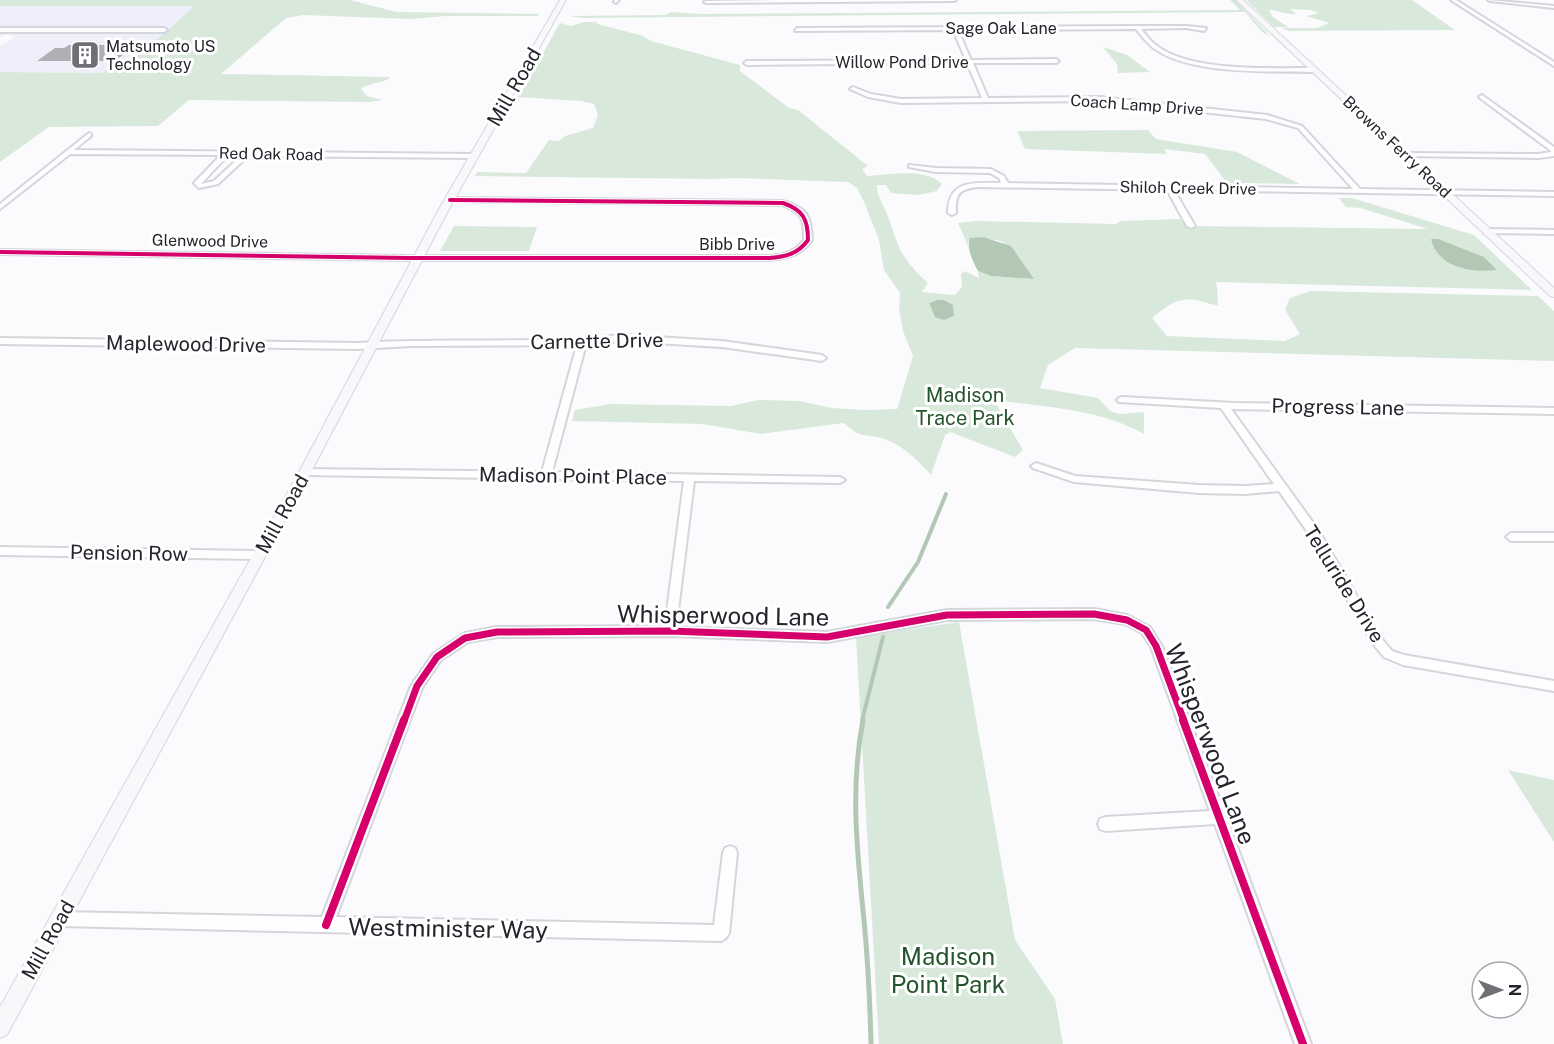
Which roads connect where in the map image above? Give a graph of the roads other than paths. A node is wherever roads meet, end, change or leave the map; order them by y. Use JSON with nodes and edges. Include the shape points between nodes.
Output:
{"nodes":[{"id":1,"x":563,"y":0,"type":"edge"},
{"id":2,"x":903,"y":0,"type":"edge"},
{"id":3,"x":954,"y":0,"type":"edge"},
{"id":4,"x":1239,"y":0,"type":"edge"},
{"id":5,"x":1453,"y":0,"type":"edge"},
{"id":6,"x":1490,"y":0,"type":"edge"},
{"id":7,"x":706,"y":2,"type":"dead end"},
{"id":8,"x":1554,"y":7,"type":"edge"},
{"id":9,"x":1137,"y":27,"type":"junction"},
{"id":10,"x":955,"y":28,"type":"junction"},
{"id":11,"x":1204,"y":29,"type":"dead end"},
{"id":12,"x":0,"y":30,"type":"edge"},
{"id":13,"x":164,"y":30,"type":"dead end"},
{"id":14,"x":797,"y":30,"type":"dead end"},
{"id":15,"x":1056,"y":61,"type":"dead end"},
{"id":16,"x":969,"y":62,"type":"junction"},
{"id":17,"x":747,"y":63,"type":"dead end"},
{"id":18,"x":1554,"y":64,"type":"edge"},
{"id":19,"x":1312,"y":68,"type":"junction"},
{"id":20,"x":853,"y":89,"type":"dead end"},
{"id":21,"x":1482,"y":96,"type":"dead end"},
{"id":22,"x":986,"y":100,"type":"junction"},
{"id":23,"x":89,"y":135,"type":"dead end"},
{"id":24,"x":68,"y":152,"type":"junction"},
{"id":25,"x":227,"y":153,"type":"junction"},
{"id":26,"x":246,"y":154,"type":"junction"},
{"id":27,"x":1554,"y":154,"type":"edge"},
{"id":28,"x":1406,"y":155,"type":"junction"},
{"id":29,"x":474,"y":156,"type":"junction"},
{"id":30,"x":911,"y":166,"type":"dead end"},
{"id":31,"x":1005,"y":185,"type":"junction"},
{"id":32,"x":1169,"y":188,"type":"junction"},
{"id":33,"x":1357,"y":189,"type":"junction"},
{"id":34,"x":1444,"y":191,"type":"junction"},
{"id":35,"x":1554,"y":194,"type":"edge"},
{"id":36,"x":450,"y":200,"type":"junction"},
{"id":37,"x":0,"y":207,"type":"edge"},
{"id":38,"x":951,"y":213,"type":"dead end"},
{"id":39,"x":1191,"y":226,"type":"dead end"},
{"id":40,"x":1487,"y":231,"type":"junction"},
{"id":41,"x":1554,"y":232,"type":"edge"},
{"id":42,"x":0,"y":252,"type":"edge"},
{"id":43,"x":419,"y":258,"type":"junction"},
{"id":44,"x":1554,"y":294,"type":"edge"},
{"id":45,"x":0,"y":341,"type":"edge"},
{"id":46,"x":582,"y":342,"type":"junction"},
{"id":47,"x":372,"y":346,"type":"junction"},
{"id":48,"x":822,"y":358,"type":"dead end"},
{"id":49,"x":1122,"y":400,"type":"dead end"},
{"id":50,"x":1224,"y":406,"type":"junction"},
{"id":51,"x":1554,"y":411,"type":"edge"},
{"id":52,"x":1036,"y":466,"type":"dead end"},
{"id":53,"x":305,"y":472,"type":"junction"},
{"id":54,"x":546,"y":475,"type":"junction"},
{"id":55,"x":689,"y":478,"type":"junction"},
{"id":56,"x":840,"y":480,"type":"dead end"},
{"id":57,"x":1281,"y":487,"type":"junction"},
{"id":58,"x":1510,"y":537,"type":"dead end"},
{"id":59,"x":1554,"y":537,"type":"edge"},
{"id":60,"x":0,"y":551,"type":"edge"},
{"id":61,"x":259,"y":555,"type":"junction"},
{"id":62,"x":670,"y":631,"type":"junction"},
{"id":63,"x":1554,"y":686,"type":"edge"},
{"id":64,"x":1220,"y":817,"type":"junction"},
{"id":65,"x":1106,"y":824,"type":"dead end"},
{"id":66,"x":730,"y":854,"type":"dead end"},
{"id":67,"x":59,"y":919,"type":"junction"},
{"id":68,"x":326,"y":926,"type":"junction"},
{"id":69,"x":0,"y":1028,"type":"edge"},
{"id":70,"x":1303,"y":1044,"type":"edge"}],
"edges":[{"from":1,"to":29,"type":"street","name":"Mill Road"},
{"from":2,"to":3,"type":"street"},
{"from":2,"to":7,"type":"street"},
{"from":4,"to":19,"type":"street","name":"Browns Ferry Road"},
{"from":5,"to":18,"type":"street"},
{"from":6,"to":8,"type":"street"},
{"from":9,"to":10,"type":"street","name":"Sage Oak Lane"},
{"from":9,"to":11,"type":"street","name":"Sage Oak Lane"},
{"from":9,"to":19,"type":"street","via":[[1157,48],[1181,60],[1212,66]]},
{"from":10,"to":14,"type":"street","name":"Sage Oak Lane"},
{"from":10,"to":16,"type":"street"},
{"from":12,"to":13,"type":"street"},
{"from":15,"to":16,"type":"street","name":"Willow Pond Drive"},
{"from":16,"to":17,"type":"street","name":"Willow Pond Drive"},
{"from":16,"to":22,"type":"street"},
{"from":19,"to":28,"type":"street","name":"Browns Ferry Road"},
{"from":20,"to":22,"type":"street","name":"Coach Lamp Drive","via":[[902,101]]},
{"from":21,"to":27,"type":"street"},
{"from":22,"to":33,"type":"street","name":"Coach Lamp Drive","via":[[1115,100],[1279,119],[1300,128]]},
{"from":23,"to":24,"type":"street"},
{"from":24,"to":25,"type":"street","name":"Red Oak Road"},
{"from":24,"to":37,"type":"street"},
{"from":25,"to":26,"type":"street","name":"Red Oak Road"},
{"from":25,"to":26,"type":"street","via":[[197,183],[199,186],[216,183]]},
{"from":26,"to":29,"type":"street","name":"Red Oak Road"},
{"from":27,"to":28,"type":"street"},
{"from":28,"to":34,"type":"street","name":"Browns Ferry Road"},
{"from":29,"to":36,"type":"street","name":"Mill Road"},
{"from":30,"to":31,"type":"street","via":[[991,171],[1002,177]]},
{"from":31,"to":32,"type":"street","name":"Shiloh Creek Drive"},
{"from":31,"to":38,"type":"street","name":"Shiloh Creek Drive","via":[[957,190],[950,201]]},
{"from":32,"to":33,"type":"street","name":"Shiloh Creek Drive"},
{"from":32,"to":39,"type":"street"},
{"from":33,"to":34,"type":"street","name":"Shiloh Creek Drive"},
{"from":34,"to":35,"type":"street","name":"Shiloh Creek Drive"},
{"from":34,"to":40,"type":"street","name":"Browns Ferry Road"},
{"from":36,"to":43,"type":"street","name":"Mill Road"},
{"from":36,"to":43,"type":"street","name":"Bibb Drive","via":[[783,203],[802,211],[808,219],[808,240],[785,257],[769,258]]},
{"from":40,"to":41,"type":"street"},
{"from":40,"to":44,"type":"street","name":"Browns Ferry Road"},
{"from":42,"to":43,"type":"street","name":"Glenwood Drive"},
{"from":43,"to":47,"type":"street","name":"Mill Road"},
{"from":45,"to":47,"type":"street","name":"Maplewood Drive"},
{"from":46,"to":47,"type":"street","name":"Carnette Drive"},
{"from":46,"to":48,"type":"street","name":"Carnette Drive","via":[[670,339]]},
{"from":46,"to":54,"type":"street"},
{"from":47,"to":53,"type":"street","name":"Mill Road"},
{"from":49,"to":50,"type":"street","name":"Progress Lane"},
{"from":50,"to":51,"type":"street","name":"Progress Lane"},
{"from":50,"to":57,"type":"street","name":"Telluride Drive"},
{"from":52,"to":57,"type":"street","via":[[1074,479],[1199,489]]},
{"from":53,"to":54,"type":"street","name":"Madison Point Place"},
{"from":53,"to":61,"type":"street","name":"Mill Road"},
{"from":54,"to":55,"type":"street","name":"Madison Point Place"},
{"from":55,"to":56,"type":"street","name":"Madison Point Place"},
{"from":55,"to":62,"type":"street"},
{"from":57,"to":63,"type":"street","name":"Telluride Drive","via":[[1388,654],[1403,660]]},
{"from":58,"to":59,"type":"street"},
{"from":60,"to":61,"type":"street","name":"Pension Row"},
{"from":61,"to":67,"type":"street","name":"Mill Road"},
{"from":62,"to":64,"type":"street","name":"Whisperwood Lane","via":[[827,637],[947,615],[1094,614],[1127,620],[1146,630],[1156,646]]},
{"from":62,"to":68,"type":"street","name":"Whisperwood Lane","via":[[497,632],[465,638],[437,657],[417,686]]},
{"from":64,"to":65,"type":"street"},
{"from":64,"to":70,"type":"street","name":"Whisperwood Lane"},
{"from":66,"to":68,"type":"street","name":"Westminister Way","via":[[721,933]]},
{"from":67,"to":68,"type":"street","name":"Westminister Way"},
{"from":67,"to":69,"type":"street","name":"Mill Road"}]}
